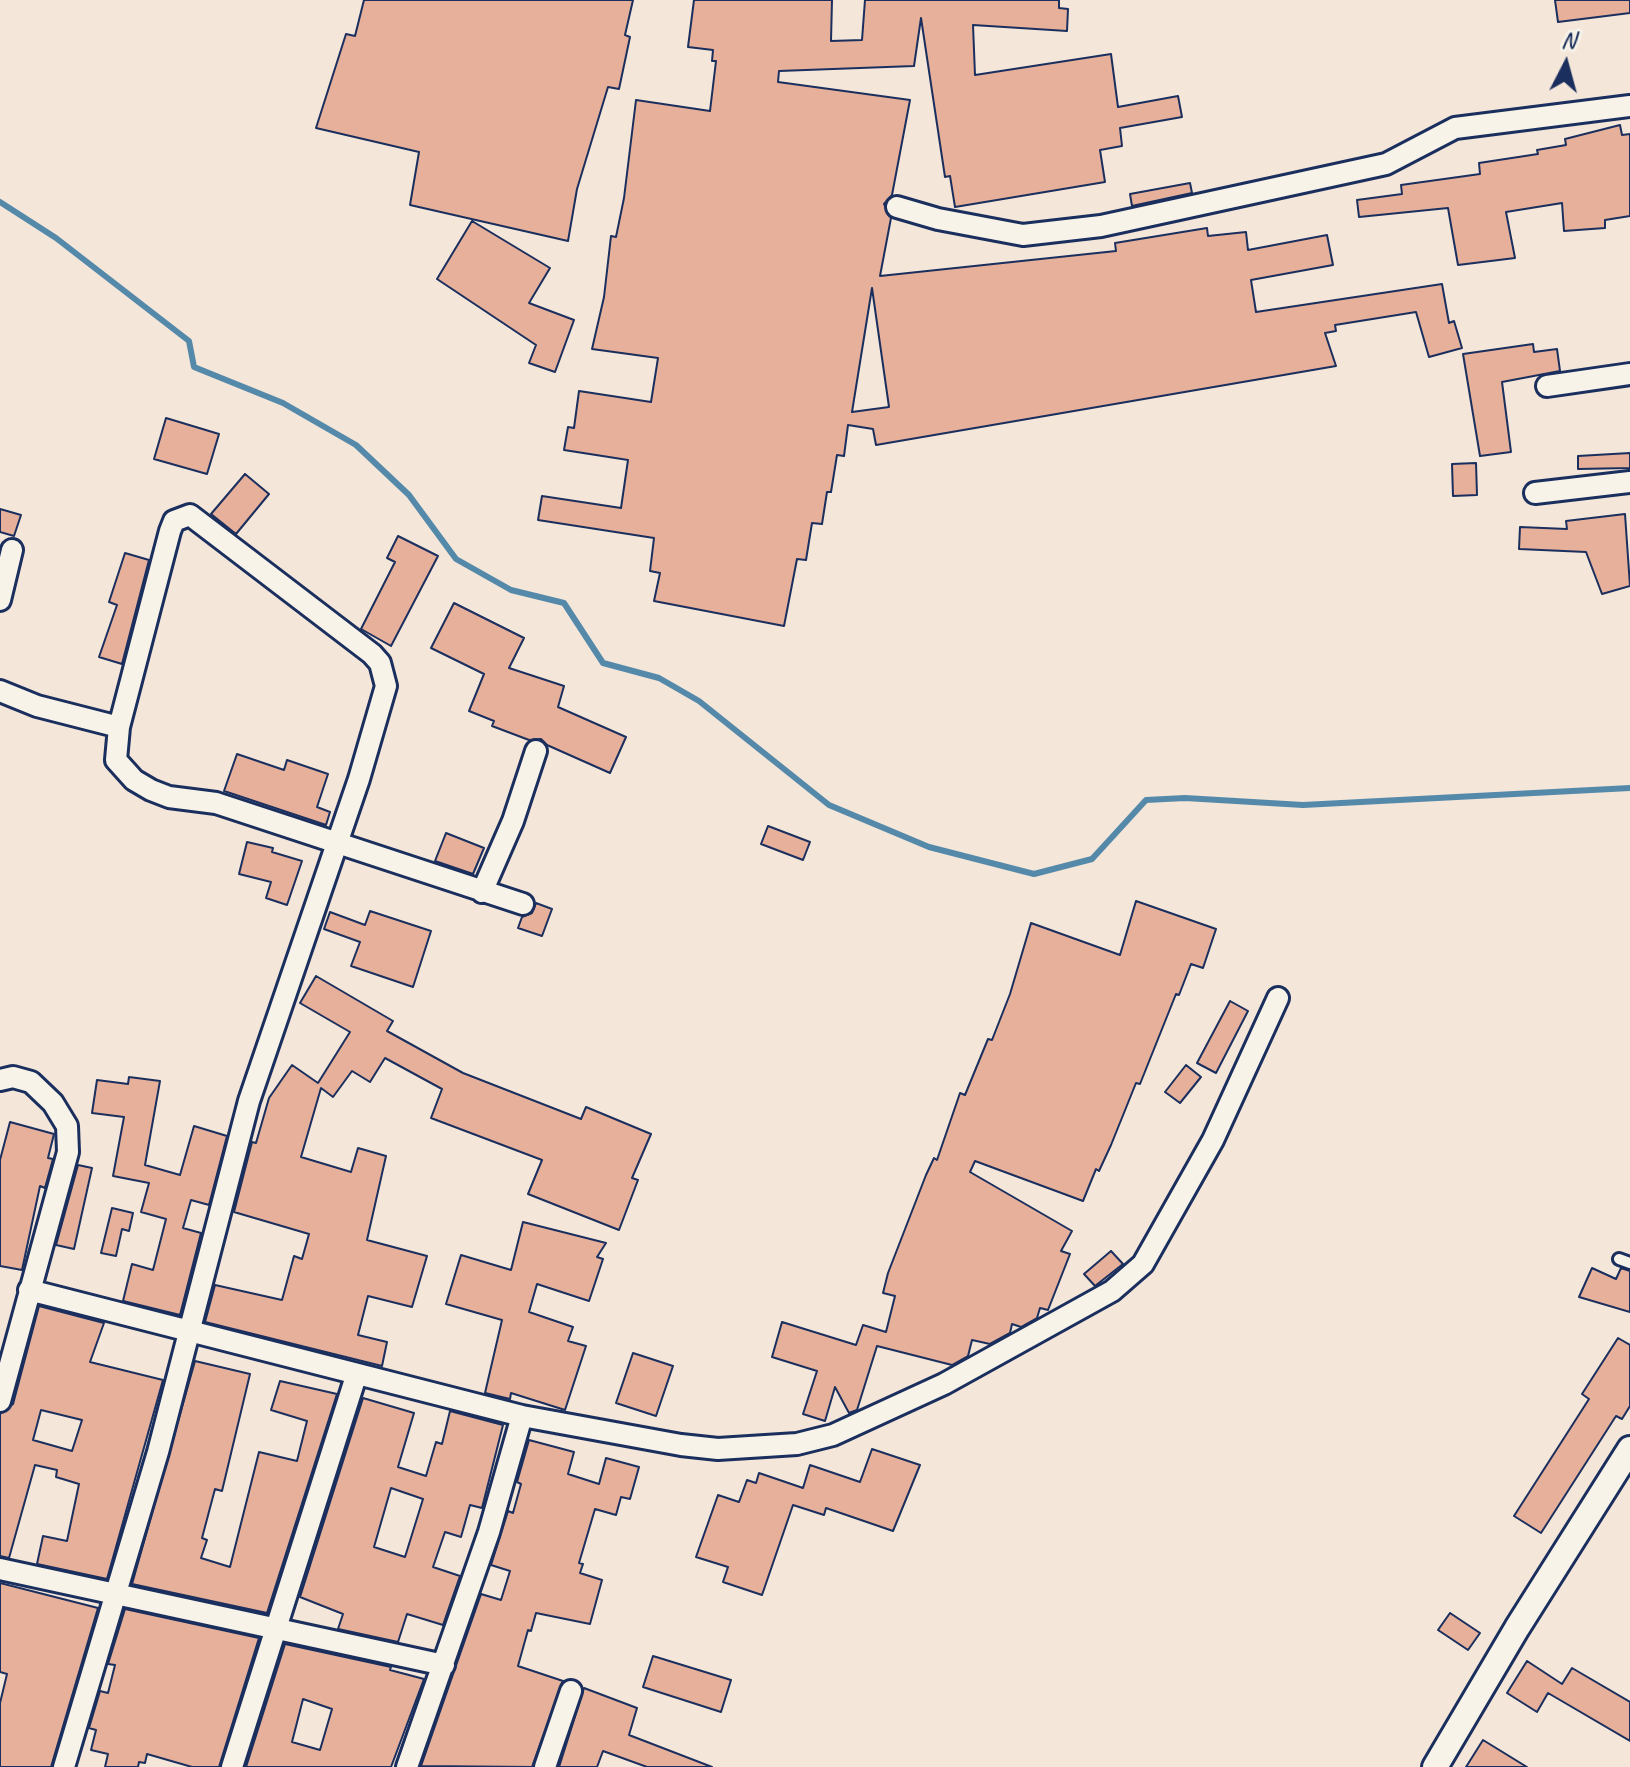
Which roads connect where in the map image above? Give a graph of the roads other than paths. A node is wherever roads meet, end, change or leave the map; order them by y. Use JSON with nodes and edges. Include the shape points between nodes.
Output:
{"nodes":[{"id":1,"x":1630,"y":106,"type":"edge"},
{"id":2,"x":897,"y":207,"type":"dead end"},
{"id":3,"x":1630,"y":374,"type":"edge"},
{"id":4,"x":1547,"y":386,"type":"dead end"},
{"id":5,"x":1630,"y":482,"type":"edge"},
{"id":6,"x":1535,"y":493,"type":"dead end"},
{"id":7,"x":12,"y":550,"type":"dead end"},
{"id":8,"x":0,"y":600,"type":"edge"},
{"id":9,"x":0,"y":691,"type":"edge"},
{"id":10,"x":119,"y":727,"type":"junction"},
{"id":11,"x":536,"y":751,"type":"dead end"},
{"id":12,"x":335,"y":842,"type":"junction"},
{"id":13,"x":482,"y":892,"type":"junction"},
{"id":14,"x":523,"y":904,"type":"dead end"},
{"id":15,"x":1278,"y":998,"type":"dead end"},
{"id":16,"x":0,"y":1080,"type":"edge"},
{"id":17,"x":29,"y":1290,"type":"junction"},
{"id":18,"x":190,"y":1333,"type":"junction"},
{"id":19,"x":356,"y":1376,"type":"junction"},
{"id":20,"x":0,"y":1401,"type":"edge"},
{"id":21,"x":522,"y":1416,"type":"junction"},
{"id":22,"x":1630,"y":1449,"type":"edge"},
{"id":23,"x":0,"y":1569,"type":"edge"},
{"id":24,"x":114,"y":1594,"type":"junction"},
{"id":25,"x":276,"y":1629,"type":"junction"},
{"id":26,"x":444,"y":1665,"type":"junction"},
{"id":27,"x":571,"y":1691,"type":"dead end"},
{"id":28,"x":64,"y":1767,"type":"edge"},
{"id":29,"x":232,"y":1767,"type":"edge"},
{"id":30,"x":407,"y":1767,"type":"edge"},
{"id":31,"x":545,"y":1767,"type":"edge"},
{"id":32,"x":1435,"y":1767,"type":"edge"}],
"edges":[{"from":1,"to":2,"type":"street","via":[[1455,128],[1386,164],[1101,226],[1023,235]]},
{"from":3,"to":4,"type":"street"},
{"from":5,"to":6,"type":"street"},
{"from":7,"to":8,"type":"street"},
{"from":9,"to":10,"type":"street"},
{"from":10,"to":12,"type":"street","via":[[116,760],[151,790],[216,803]]},
{"from":10,"to":12,"type":"street","via":[[170,531],[174,521],[190,515],[380,663],[386,686]]},
{"from":11,"to":13,"type":"street"},
{"from":12,"to":13,"type":"street"},
{"from":12,"to":18,"type":"street","via":[[249,1101]]},
{"from":13,"to":14,"type":"street"},
{"from":15,"to":21,"type":"street","via":[[1213,1140],[1143,1264],[1112,1291],[1023,1341],[877,1415],[797,1444],[718,1449]]},
{"from":16,"to":17,"type":"street","via":[[31,1082],[67,1126],[68,1152]]},
{"from":17,"to":18,"type":"street"},
{"from":17,"to":20,"type":"street"},
{"from":18,"to":19,"type":"street"},
{"from":18,"to":24,"type":"street"},
{"from":19,"to":21,"type":"street"},
{"from":19,"to":25,"type":"street"},
{"from":21,"to":26,"type":"street"},
{"from":22,"to":32,"type":"street"},
{"from":23,"to":24,"type":"street"},
{"from":24,"to":25,"type":"street"},
{"from":24,"to":28,"type":"street"},
{"from":25,"to":26,"type":"street"},
{"from":25,"to":29,"type":"street"},
{"from":26,"to":30,"type":"street"},
{"from":27,"to":31,"type":"street"}]}
